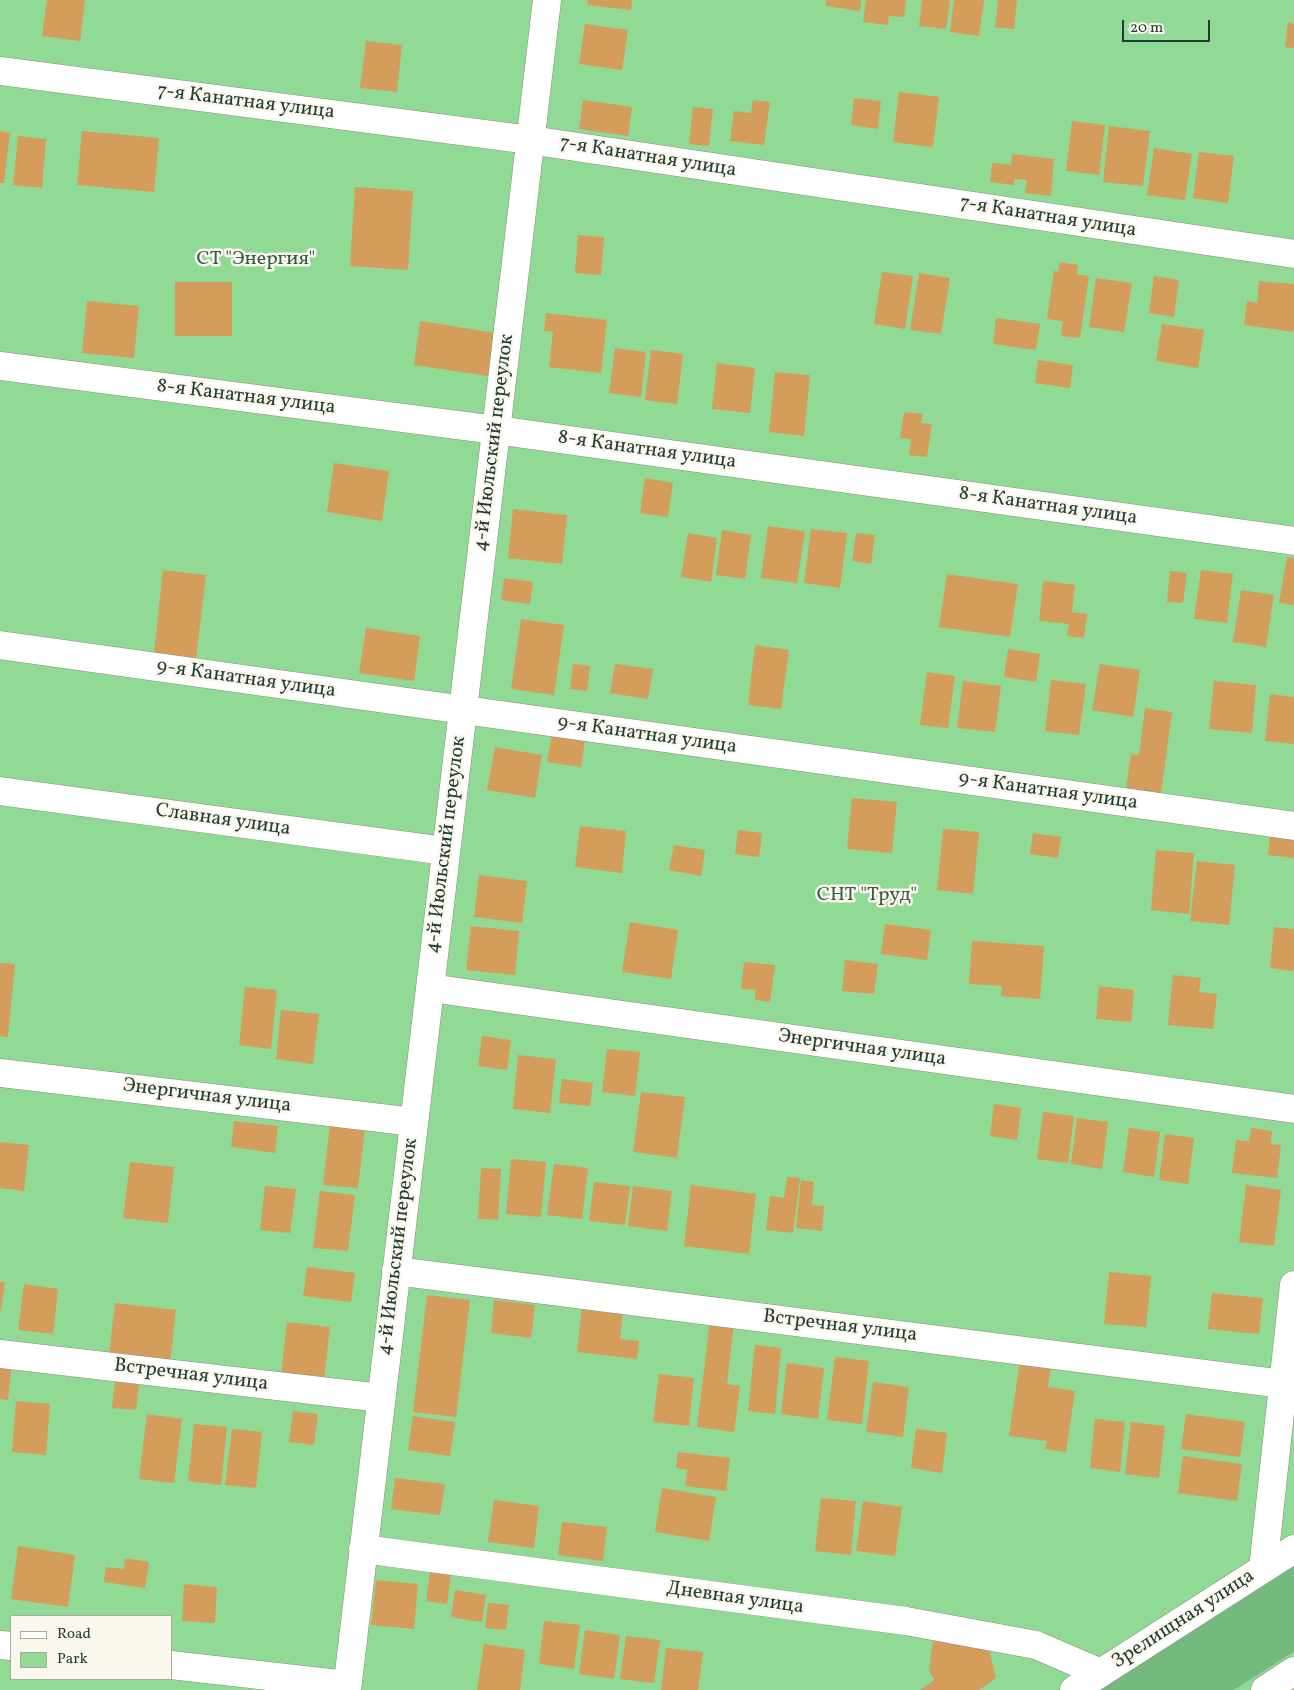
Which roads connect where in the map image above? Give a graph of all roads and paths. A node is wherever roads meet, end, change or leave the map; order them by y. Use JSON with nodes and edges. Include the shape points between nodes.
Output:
{"nodes":[{"id":1,"x":547,"y":0,"type":"edge"},
{"id":2,"x":0,"y":71,"type":"edge"},
{"id":3,"x":530,"y":140,"type":"junction"},
{"id":4,"x":1294,"y":254,"type":"edge"},
{"id":5,"x":0,"y":366,"type":"edge"},
{"id":6,"x":496,"y":430,"type":"junction"},
{"id":7,"x":1294,"y":541,"type":"edge"},
{"id":8,"x":0,"y":645,"type":"edge"},
{"id":9,"x":463,"y":710,"type":"junction"},
{"id":10,"x":0,"y":791,"type":"edge"},
{"id":11,"x":1294,"y":826,"type":"edge"},
{"id":12,"x":446,"y":851,"type":"junction"},
{"id":13,"x":430,"y":988,"type":"junction"},
{"id":14,"x":0,"y":1073,"type":"edge"},
{"id":15,"x":1294,"y":1109,"type":"edge"},
{"id":16,"x":414,"y":1122,"type":"junction"},
{"id":17,"x":396,"y":1271,"type":"junction"},
{"id":18,"x":1294,"y":1285,"type":"edge"},
{"id":19,"x":0,"y":1354,"type":"edge"},
{"id":20,"x":1283,"y":1384,"type":"junction"},
{"id":21,"x":381,"y":1398,"type":"junction"},
{"id":22,"x":1294,"y":1549,"type":"edge"},
{"id":23,"x":363,"y":1550,"type":"junction"},
{"id":24,"x":1263,"y":1569,"type":"junction"},
{"id":25,"x":172,"y":1665,"type":"edge"},
{"id":26,"x":1294,"y":1671,"type":"edge"},
{"id":27,"x":1101,"y":1673,"type":"junction"},
{"id":28,"x":347,"y":1687,"type":"edge"},
{"id":29,"x":1074,"y":1690,"type":"edge"},
{"id":30,"x":1265,"y":1690,"type":"edge"}],
"edges":[{"from":1,"to":3,"type":"street","name":"4-й Июльский переулок"},
{"from":2,"to":3,"type":"street","name":"7-я Канатная улица"},
{"from":3,"to":4,"type":"street","name":"7-я Канатная улица"},
{"from":3,"to":6,"type":"street","name":"4-й Июльский переулок"},
{"from":5,"to":6,"type":"street","name":"8-я Канатная улица"},
{"from":6,"to":7,"type":"street","name":"8-я Канатная улица"},
{"from":6,"to":9,"type":"street","name":"4-й Июльский переулок"},
{"from":8,"to":9,"type":"street","name":"9-я Канатная улица"},
{"from":9,"to":11,"type":"street","name":"9-я Канатная улица"},
{"from":9,"to":12,"type":"street","name":"4-й Июльский переулок"},
{"from":10,"to":12,"type":"street","name":"Славная улица"},
{"from":12,"to":13,"type":"street","name":"4-й Июльский переулок"},
{"from":13,"to":15,"type":"street","name":"Энергичная улица"},
{"from":13,"to":16,"type":"street","name":"4-й Июльский переулок"},
{"from":14,"to":16,"type":"street","name":"Энергичная улица"},
{"from":16,"to":17,"type":"street","name":"4-й Июльский переулок"},
{"from":17,"to":20,"type":"street","name":"Встречная улица"},
{"from":17,"to":21,"type":"street","name":"4-й Июльский переулок"},
{"from":18,"to":20,"type":"street"},
{"from":19,"to":21,"type":"street","name":"Встречная улица"},
{"from":20,"to":24,"type":"street"},
{"from":21,"to":23,"type":"street","name":"4-й Июльский переулок"},
{"from":22,"to":24,"type":"street","name":"Зрелищная улица"},
{"from":23,"to":27,"type":"street","name":"Дневная улица","via":[[906,1621],[1036,1645]]},
{"from":23,"to":28,"type":"street","name":"4-й Июльский переулок"},
{"from":24,"to":27,"type":"street","name":"Зрелищная улица"},
{"from":25,"to":28,"type":"street"},
{"from":26,"to":30,"type":"street"},
{"from":27,"to":29,"type":"street","name":"Зрелищная улица"}]}
